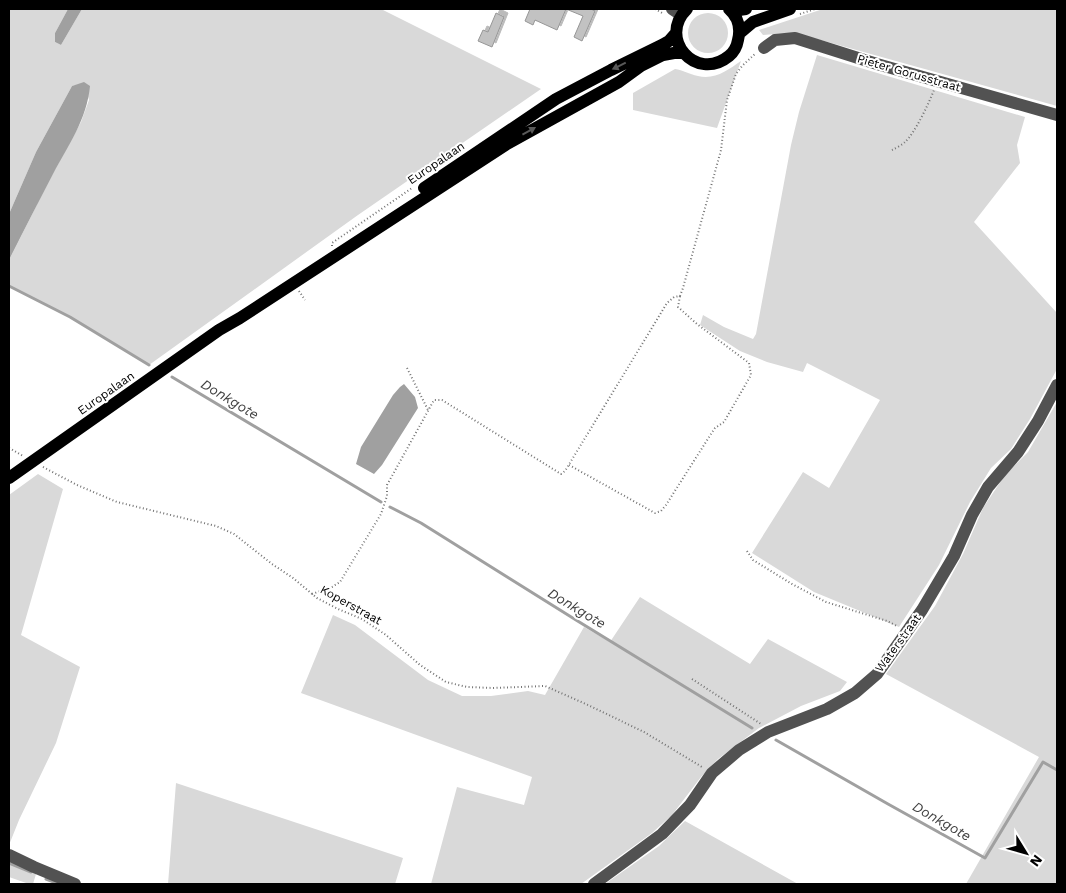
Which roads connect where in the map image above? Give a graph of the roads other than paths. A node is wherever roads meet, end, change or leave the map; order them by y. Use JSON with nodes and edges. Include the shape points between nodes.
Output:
{"nodes":[{"id":1,"x":746,"y":9,"type":"edge"},
{"id":2,"x":790,"y":9,"type":"edge"},
{"id":3,"x":730,"y":10,"type":"edge"},
{"id":4,"x":676,"y":12,"type":"edge"},
{"id":5,"x":676,"y":33,"type":"junction"},
{"id":6,"x":740,"y":33,"type":"junction"},
{"id":7,"x":764,"y":48,"type":"road end"},
{"id":8,"x":684,"y":53,"type":"junction"},
{"id":9,"x":1057,"y":115,"type":"edge"},
{"id":10,"x":219,"y":330,"type":"junction"},
{"id":11,"x":1057,"y":385,"type":"edge"},
{"id":12,"x":9,"y":478,"type":"edge"},
{"id":13,"x":9,"y":854,"type":"edge"},
{"id":14,"x":75,"y":884,"type":"edge"},
{"id":15,"x":594,"y":884,"type":"edge"}],
"edges":[{"from":1,"to":3,"type":"main road"},
{"from":2,"to":6,"type":"main road","via":[[753,22]]},
{"from":3,"to":6,"type":"main road"},
{"from":4,"to":5,"type":"main road"},
{"from":5,"to":8,"type":"main road"},
{"from":5,"to":10,"type":"main road","name":"Europalaan","one_way":true,"via":[[662,45],[556,99],[237,314]]},
{"from":6,"to":8,"type":"main road","via":[[732,53],[713,64],[702,64]]},
{"from":7,"to":9,"type":"street","name":"Pieter Gorusstraat","via":[[775,40],[795,38]]},
{"from":10,"to":8,"type":"main road","name":"Europalaan","one_way":true,"via":[[507,144],[619,82],[641,66],[663,55]]},
{"from":10,"to":12,"type":"main road","name":"Europalaan"},
{"from":11,"to":15,"type":"street","name":"Waterstraat","via":[[1018,452],[988,487],[954,556],[922,610],[877,674],[855,693],[827,709],[771,731],[739,750],[712,773],[690,805],[662,834]]},
{"from":13,"to":14,"type":"street"}]}
